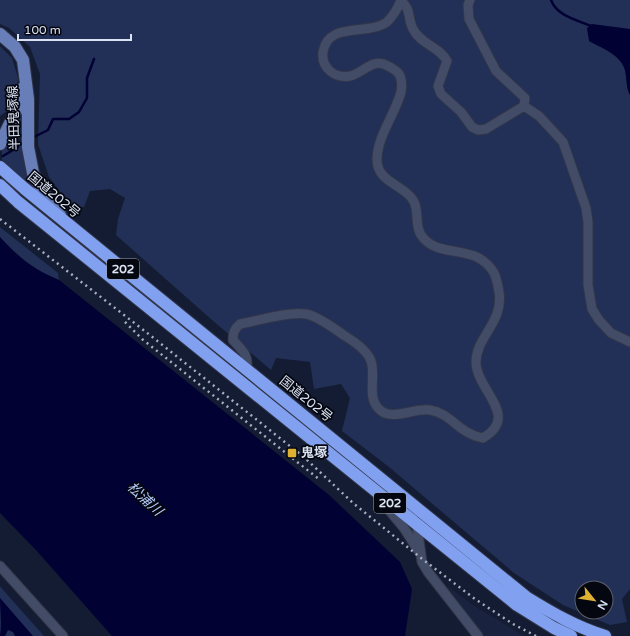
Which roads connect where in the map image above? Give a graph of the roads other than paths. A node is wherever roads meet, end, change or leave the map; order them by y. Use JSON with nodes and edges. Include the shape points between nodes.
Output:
{"nodes":[{"id":1,"x":401,"y":0,"type":"edge"},
{"id":2,"x":470,"y":0,"type":"edge"},
{"id":3,"x":0,"y":34,"type":"edge"},
{"id":4,"x":27,"y":78,"type":"junction"},
{"id":5,"x":524,"y":106,"type":"junction"},
{"id":6,"x":14,"y":114,"type":"junction"},
{"id":7,"x":0,"y":125,"type":"edge"},
{"id":8,"x":0,"y":144,"type":"edge"},
{"id":9,"x":0,"y":167,"type":"edge"},
{"id":10,"x":0,"y":170,"type":"edge"},
{"id":11,"x":0,"y":184,"type":"edge"},
{"id":12,"x":18,"y":202,"type":"junction"},
{"id":13,"x":67,"y":224,"type":"junction"},
{"id":14,"x":630,"y":342,"type":"edge"},
{"id":15,"x":246,"y":369,"type":"junction"},
{"id":16,"x":369,"y":486,"type":"junction"},
{"id":17,"x":403,"y":496,"type":"junction"},
{"id":18,"x":418,"y":526,"type":"junction"},
{"id":19,"x":421,"y":554,"type":"junction"},
{"id":20,"x":0,"y":566,"type":"edge"},
{"id":21,"x":63,"y":636,"type":"edge"},
{"id":22,"x":478,"y":636,"type":"edge"},
{"id":23,"x":571,"y":636,"type":"edge"},
{"id":24,"x":604,"y":636,"type":"edge"}],
"edges":[{"from":1,"to":5,"type":"street","via":[[407,6],[412,29],[423,42],[444,55],[447,61],[438,86],[441,94],[461,112],[472,127],[478,130],[486,129]]},
{"from":1,"to":15,"type":"street","via":[[396,11],[386,22],[372,28],[343,31],[334,35],[328,40],[323,59],[325,66],[332,73],[342,77],[351,76],[377,63],[393,68],[400,74],[400,93],[378,153],[377,163],[380,171],[413,200],[422,236],[442,250],[472,254],[485,262],[494,273],[500,295],[499,308],[496,319],[476,354],[476,363],[478,374],[498,410],[496,426],[491,434],[483,438],[465,432],[447,417],[430,410],[386,414],[378,409],[373,401],[373,369],[366,352],[332,327],[306,314],[240,324],[235,328],[233,340],[246,355]]},
{"from":2,"to":5,"type":"street","via":[[469,19],[496,72],[525,98]]},
{"from":3,"to":4,"type":"main road","name":"半田鬼塚線","via":[[15,47],[24,60]]},
{"from":4,"to":6,"type":"main road","via":[[21,101]]},
{"from":4,"to":13,"type":"main road","name":"半田鬼塚線","via":[[28,147],[33,173],[42,191]]},
{"from":5,"to":14,"type":"street","via":[[539,116],[563,142],[586,208],[588,285],[592,309],[611,333]]},
{"from":6,"to":7,"type":"main road"},
{"from":6,"to":8,"type":"main road"},
{"from":9,"to":13,"type":"highway","name":"国道202号","number":"202"},
{"from":10,"to":12,"type":"main road"},
{"from":11,"to":12,"type":"highway","name":"国道202号","number":"202"},
{"from":12,"to":16,"type":"highway","name":"国道202号","number":"202"},
{"from":13,"to":15,"type":"highway","name":"国道202号","number":"202"},
{"from":15,"to":17,"type":"highway","name":"国道202号","number":"202"},
{"from":16,"to":18,"type":"highway","name":"国道202号","number":"202"},
{"from":16,"to":19,"type":"street","via":[[404,528]]},
{"from":17,"to":18,"type":"street"},
{"from":17,"to":24,"type":"highway","name":"国道202号","number":"202","via":[[526,597],[558,617]]},
{"from":18,"to":19,"type":"street"},
{"from":18,"to":23,"type":"highway","name":"国道202号","number":"202","via":[[517,605]]},
{"from":19,"to":22,"type":"street","via":[[428,572]]},
{"from":20,"to":21,"type":"street"}]}
